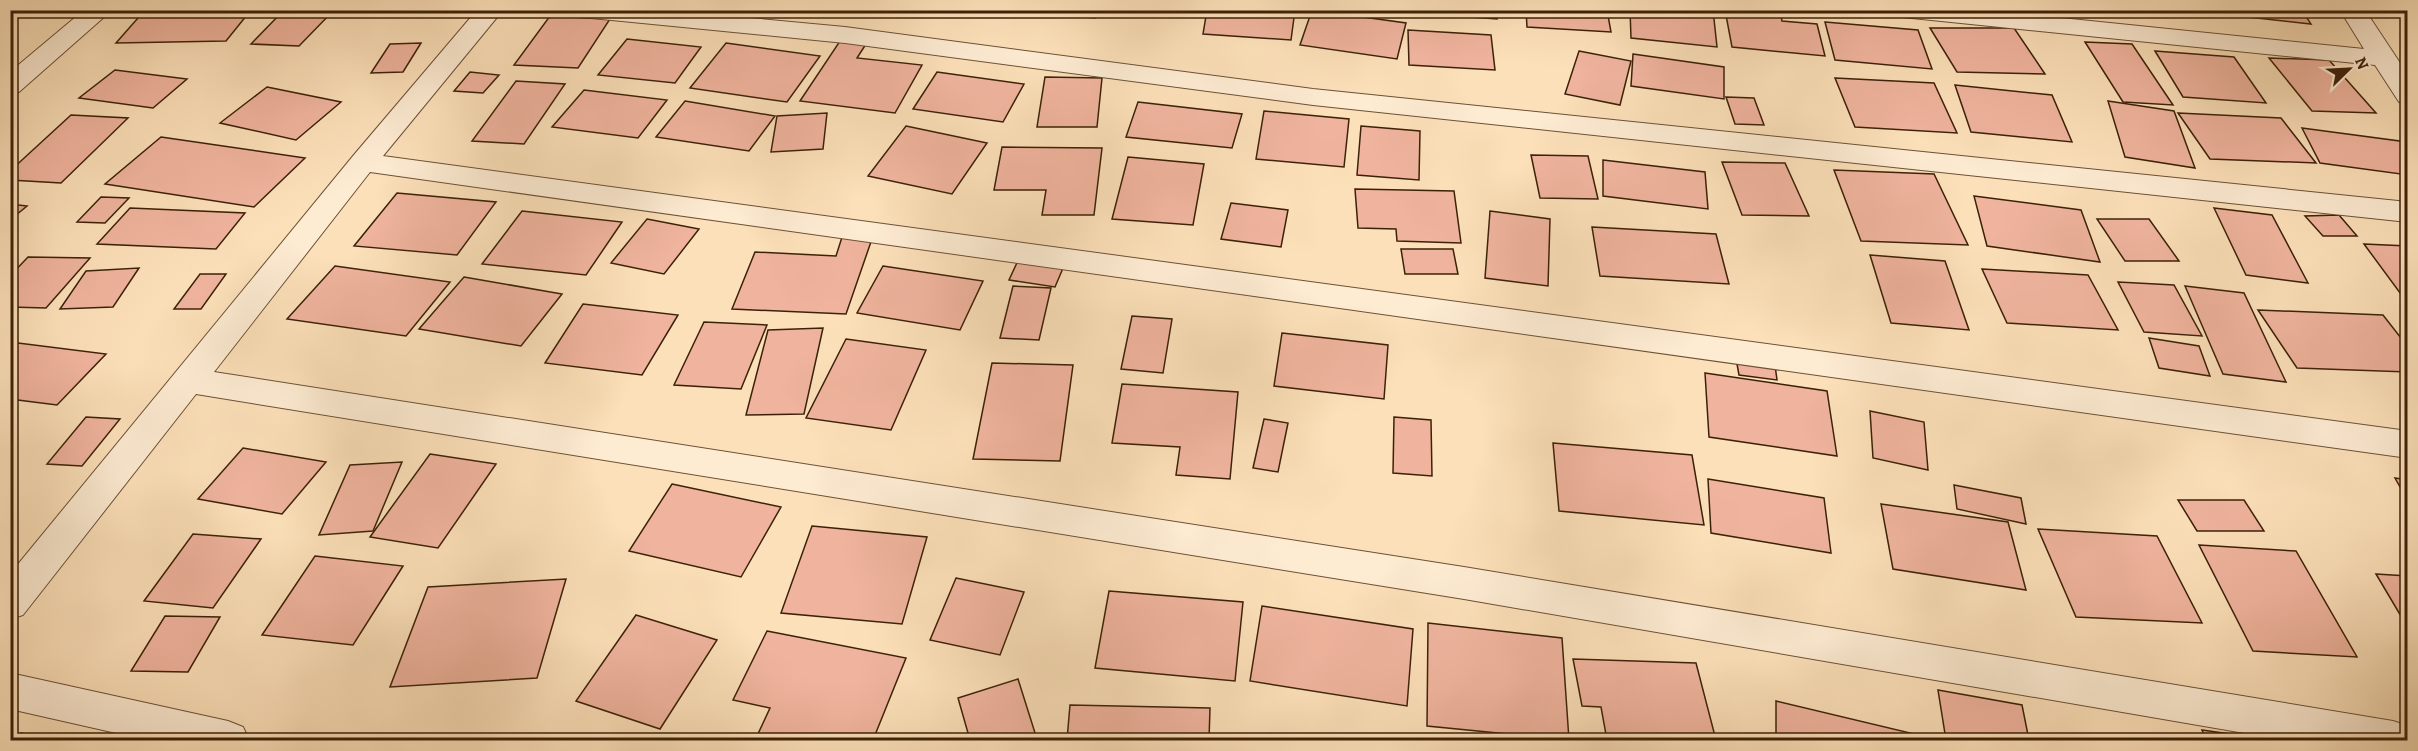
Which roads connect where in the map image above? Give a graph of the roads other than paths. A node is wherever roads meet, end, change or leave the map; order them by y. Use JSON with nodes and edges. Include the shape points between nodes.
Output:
{"nodes":[{"id":1,"x":100,"y":10,"type":"edge"},
{"id":2,"x":491,"y":10,"type":"edge"},
{"id":3,"x":581,"y":10,"type":"edge"},
{"id":4,"x":1902,"y":10,"type":"edge"},
{"id":5,"x":2352,"y":10,"type":"edge"},
{"id":6,"x":2381,"y":58,"type":"junction"},
{"id":7,"x":10,"y":86,"type":"edge"},
{"id":8,"x":2408,"y":96,"type":"edge"},
{"id":9,"x":363,"y":162,"type":"junction"},
{"id":10,"x":2408,"y":212,"type":"edge"},
{"id":11,"x":188,"y":380,"type":"junction"},
{"id":12,"x":2408,"y":445,"type":"edge"},
{"id":13,"x":10,"y":603,"type":"edge"},
{"id":14,"x":10,"y":691,"type":"edge"},
{"id":15,"x":228,"y":741,"type":"edge"},
{"id":16,"x":2392,"y":741,"type":"edge"}],
"edges":[{"from":1,"to":7,"type":"street"},
{"from":2,"to":9,"type":"street"},
{"from":3,"to":10,"type":"street","via":[[846,35],[1313,97]]},
{"from":4,"to":6,"type":"street"},
{"from":5,"to":6,"type":"street"},
{"from":6,"to":8,"type":"street"},
{"from":9,"to":11,"type":"street"},
{"from":9,"to":12,"type":"street"},
{"from":11,"to":13,"type":"street"},
{"from":11,"to":16,"type":"street","via":[[1452,581]]},
{"from":14,"to":15,"type":"street"}]}
